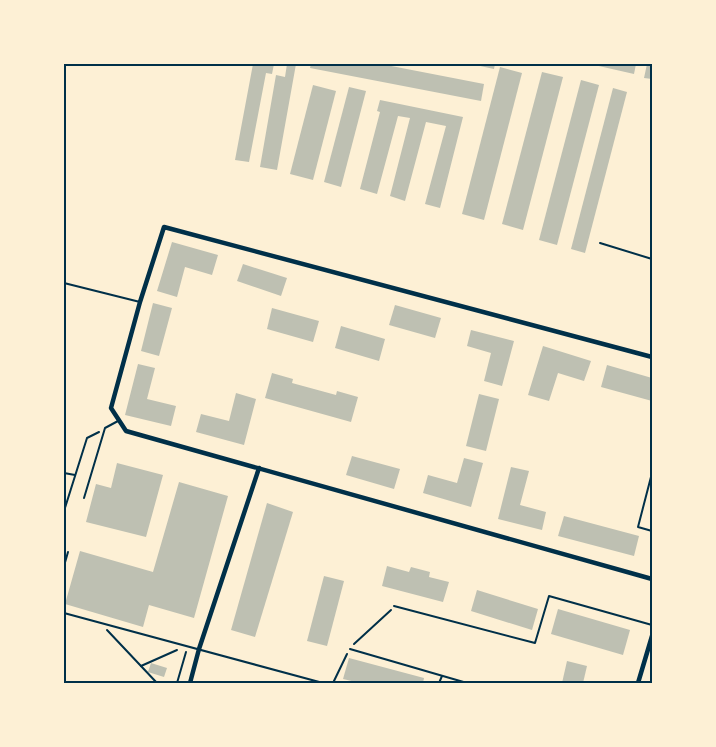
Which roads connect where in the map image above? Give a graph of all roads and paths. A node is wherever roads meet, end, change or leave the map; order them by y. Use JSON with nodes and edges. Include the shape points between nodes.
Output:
{"nodes":[{"id":1,"x":600,"y":243,"type":"dead end"},
{"id":2,"x":652,"y":258,"type":"edge"},
{"id":3,"x":64,"y":283,"type":"edge"},
{"id":4,"x":140,"y":302,"type":"junction"},
{"id":5,"x":652,"y":357,"type":"edge"},
{"id":6,"x":119,"y":421,"type":"junction"},
{"id":7,"x":105,"y":428,"type":"junction"},
{"id":8,"x":259,"y":468,"type":"junction"},
{"id":9,"x":64,"y":473,"type":"edge"},
{"id":10,"x":652,"y":473,"type":"edge"},
{"id":11,"x":75,"y":475,"type":"junction"},
{"id":12,"x":84,"y":498,"type":"dead end"},
{"id":13,"x":64,"y":511,"type":"edge"},
{"id":14,"x":652,"y":531,"type":"edge"},
{"id":15,"x":68,"y":552,"type":"dead end"},
{"id":16,"x":64,"y":566,"type":"edge"},
{"id":17,"x":652,"y":579,"type":"edge"},
{"id":18,"x":394,"y":606,"type":"joint"},
{"id":19,"x":64,"y":613,"type":"edge"},
{"id":20,"x":99,"y":622,"type":"junction"},
{"id":21,"x":652,"y":625,"type":"edge"},
{"id":22,"x":652,"y":636,"type":"edge"},
{"id":23,"x":187,"y":646,"type":"junction"},
{"id":24,"x":199,"y":649,"type":"junction"},
{"id":25,"x":350,"y":649,"type":"junction"},
{"id":26,"x":141,"y":666,"type":"junction"},
{"id":27,"x":442,"y":676,"type":"junction"},
{"id":28,"x":157,"y":683,"type":"edge"},
{"id":29,"x":177,"y":683,"type":"edge"},
{"id":30,"x":190,"y":683,"type":"edge"},
{"id":31,"x":323,"y":683,"type":"edge"},
{"id":32,"x":333,"y":683,"type":"edge"},
{"id":33,"x":439,"y":683,"type":"edge"},
{"id":34,"x":467,"y":683,"type":"edge"},
{"id":35,"x":638,"y":683,"type":"edge"}],
"edges":[{"from":1,"to":2,"type":"lane"},
{"from":3,"to":4,"type":"lane"},
{"from":4,"to":5,"type":"street","via":[[164,228]]},
{"from":4,"to":6,"type":"street","via":[[111,408]]},
{"from":6,"to":7,"type":"lane"},
{"from":6,"to":8,"type":"street","via":[[126,431]]},
{"from":7,"to":11,"type":"path","via":[[87,438]]},
{"from":7,"to":12,"type":"lane"},
{"from":8,"to":17,"type":"street"},
{"from":8,"to":24,"type":"street"},
{"from":9,"to":11,"type":"path"},
{"from":10,"to":14,"type":"lane","via":[[638,527]]},
{"from":11,"to":13,"type":"path"},
{"from":15,"to":16,"type":"lane"},
{"from":18,"to":21,"type":"lane","via":[[535,643],[549,596]]},
{"from":18,"to":25,"type":"path"},
{"from":19,"to":20,"type":"lane"},
{"from":20,"to":23,"type":"lane"},
{"from":20,"to":26,"type":"path"},
{"from":22,"to":35,"type":"street"},
{"from":23,"to":24,"type":"lane"},
{"from":23,"to":26,"type":"path"},
{"from":23,"to":29,"type":"path"},
{"from":24,"to":30,"type":"street"},
{"from":24,"to":31,"type":"lane"},
{"from":25,"to":27,"type":"lane"},
{"from":25,"to":32,"type":"path"},
{"from":26,"to":28,"type":"path"},
{"from":27,"to":33,"type":"lane"},
{"from":27,"to":34,"type":"lane"}]}
